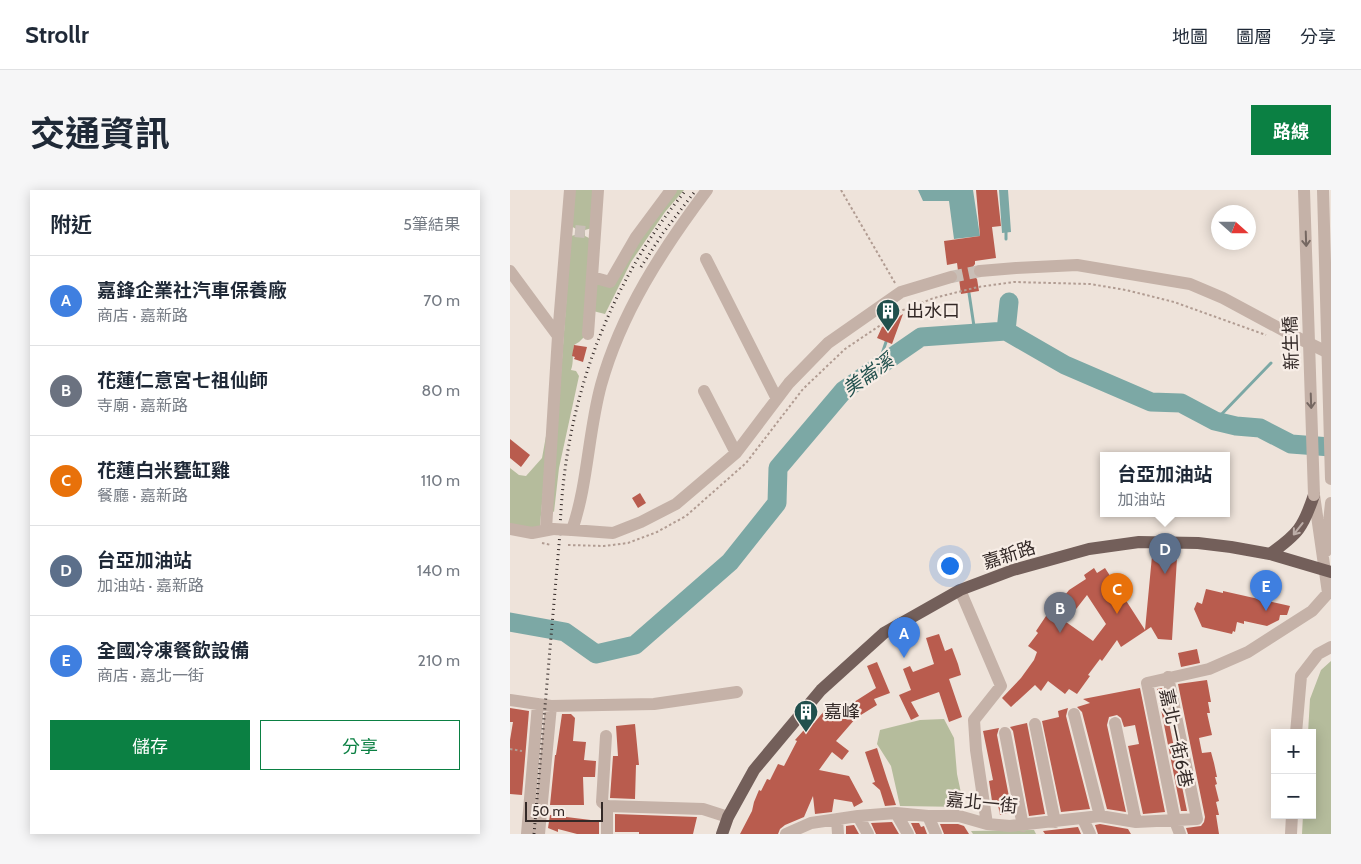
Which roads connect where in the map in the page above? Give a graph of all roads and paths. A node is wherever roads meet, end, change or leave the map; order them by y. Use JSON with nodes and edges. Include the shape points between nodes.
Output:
{"nodes":[{"id":1,"x":570,"y":190,"type":"edge"},
{"id":2,"x":598,"y":190,"type":"edge"},
{"id":3,"x":671,"y":190,"type":"edge"},
{"id":4,"x":707,"y":190,"type":"edge"},
{"id":5,"x":841,"y":190,"type":"edge"},
{"id":6,"x":1304,"y":190,"type":"edge"},
{"id":7,"x":1323,"y":190,"type":"edge"},
{"id":8,"x":581,"y":232,"type":"junction"},
{"id":9,"x":706,"y":259,"type":"dead end"},
{"id":10,"x":510,"y":271,"type":"edge"},
{"id":11,"x":980,"y":272,"type":"tunnel mouth"},
{"id":12,"x":592,"y":277,"type":"junction"},
{"id":13,"x":951,"y":277,"type":"tunnel mouth"},
{"id":14,"x":960,"y":291,"type":"dead end"},
{"id":15,"x":901,"y":292,"type":"junction"},
{"id":16,"x":1247,"y":329,"type":"dead end"},
{"id":17,"x":588,"y":334,"type":"dead end"},
{"id":18,"x":558,"y":336,"type":"junction"},
{"id":19,"x":1331,"y":354,"type":"edge"},
{"id":20,"x":704,"y":391,"type":"dead end"},
{"id":21,"x":777,"y":399,"type":"junction"},
{"id":22,"x":736,"y":453,"type":"junction"},
{"id":23,"x":1331,"y":479,"type":"edge"},
{"id":24,"x":1314,"y":495,"type":"junction"},
{"id":25,"x":1331,"y":503,"type":"edge"},
{"id":26,"x":510,"y":529,"type":"edge"},
{"id":27,"x":550,"y":529,"type":"junction"},
{"id":28,"x":572,"y":530,"type":"junction"},
{"id":29,"x":1270,"y":554,"type":"junction"},
{"id":30,"x":1329,"y":572,"type":"edge"},
{"id":31,"x":960,"y":590,"type":"junction"},
{"id":32,"x":1331,"y":647,"type":"edge"},
{"id":33,"x":1168,"y":677,"type":"junction"},
{"id":34,"x":737,"y":692,"type":"dead end"},
{"id":35,"x":510,"y":700,"type":"edge"},
{"id":36,"x":545,"y":705,"type":"junction"},
{"id":37,"x":1074,"y":714,"type":"dead end"},
{"id":38,"x":1116,"y":723,"type":"dead end"},
{"id":39,"x":1035,"y":724,"type":"dead end"},
{"id":40,"x":1296,"y":729,"type":"edge"},
{"id":41,"x":1005,"y":732,"type":"dead end"},
{"id":42,"x":606,"y":736,"type":"dead end"},
{"id":43,"x":607,"y":806,"type":"junction"},
{"id":44,"x":896,"y":813,"type":"junction"},
{"id":45,"x":858,"y":816,"type":"junction"},
{"id":46,"x":928,"y":816,"type":"junction"},
{"id":47,"x":1100,"y":816,"type":"junction"},
{"id":48,"x":728,"y":817,"type":"junction"},
{"id":49,"x":837,"y":819,"type":"junction"},
{"id":50,"x":1083,"y":819,"type":"junction"},
{"id":51,"x":1292,"y":819,"type":"edge"},
{"id":52,"x":1175,"y":821,"type":"junction"},
{"id":53,"x":1055,"y":822,"type":"junction"},
{"id":54,"x":1136,"y":822,"type":"junction"},
{"id":55,"x":987,"y":824,"type":"junction"},
{"id":56,"x":1023,"y":826,"type":"junction"},
{"id":57,"x":791,"y":833,"type":"edge"},
{"id":58,"x":527,"y":834,"type":"edge"},
{"id":59,"x":539,"y":834,"type":"edge"},
{"id":60,"x":607,"y":834,"type":"edge"},
{"id":61,"x":722,"y":834,"type":"edge"},
{"id":62,"x":838,"y":834,"type":"edge"},
{"id":63,"x":868,"y":834,"type":"edge"},
{"id":64,"x":908,"y":834,"type":"edge"},
{"id":65,"x":936,"y":834,"type":"edge"},
{"id":66,"x":1090,"y":834,"type":"edge"},
{"id":67,"x":1180,"y":834,"type":"edge"},
{"id":68,"x":1291,"y":834,"type":"edge"}],
"edges":[{"from":1,"to":8,"type":"street"},
{"from":2,"to":8,"type":"street"},
{"from":3,"to":12,"type":"street","via":[[636,237],[610,282]]},
{"from":4,"to":28,"type":"street","via":[[664,251],[624,324],[602,384]]},
{"from":5,"to":15,"type":"path"},
{"from":6,"to":24,"type":"street","name":"新生橋","one_way":true,"bridge":true},
{"from":7,"to":23,"type":"street","name":"新生橋","bridge":true},
{"from":8,"to":12,"type":"street"},
{"from":8,"to":18,"type":"street"},
{"from":9,"to":21,"type":"street"},
{"from":10,"to":18,"type":"street"},
{"from":11,"to":19,"type":"street","via":[[1077,265],[1190,284]]},
{"from":12,"to":17,"type":"street"},
{"from":13,"to":15,"type":"street"},
{"from":14,"to":16,"type":"path","via":[[1014,282],[1090,284],[1174,302]]},
{"from":15,"to":21,"type":"street","via":[[828,343]]},
{"from":18,"to":27,"type":"street"},
{"from":20,"to":22,"type":"street"},
{"from":21,"to":22,"type":"street"},
{"from":22,"to":28,"type":"street","via":[[676,504],[641,522],[613,533]]},
{"from":24,"to":29,"type":"main road","one_way":true,"via":[[1297,533]]},
{"from":24,"to":30,"type":"street","name":"新生橋"},
{"from":25,"to":30,"type":"street"},
{"from":26,"to":27,"type":"street","via":[[532,533]]},
{"from":27,"to":28,"type":"street","bridge":true},
{"from":29,"to":30,"type":"main road","name":"嘉新路"},
{"from":29,"to":31,"type":"main road","name":"嘉新路","via":[[1198,543],[1139,542],[1089,549],[1013,570]]},
{"from":30,"to":33,"type":"street","via":[[1328,593],[1312,611],[1240,655],[1210,669]]},
{"from":31,"to":48,"type":"main road","name":"嘉新路","via":[[884,633],[821,690],[754,770]]},
{"from":31,"to":55,"type":"street","via":[[1001,686],[974,720]]},
{"from":32,"to":40,"type":"street","via":[[1318,654],[1301,676]]},
{"from":33,"to":52,"type":"street","name":"嘉北一街6巷","via":[[1147,683]]},
{"from":33,"to":52,"type":"street","name":"嘉北一街","via":[[1197,819]]},
{"from":34,"to":36,"type":"street","via":[[654,704]]},
{"from":35,"to":36,"type":"street"},
{"from":36,"to":58,"type":"street"},
{"from":36,"to":59,"type":"street"},
{"from":37,"to":47,"type":"street"},
{"from":38,"to":54,"type":"street"},
{"from":39,"to":53,"type":"street"},
{"from":41,"to":56,"type":"street"},
{"from":42,"to":43,"type":"street","via":[[602,802]]},
{"from":43,"to":48,"type":"street","via":[[703,809]]},
{"from":43,"to":60,"type":"street"},
{"from":44,"to":45,"type":"street","name":"嘉北一街"},
{"from":44,"to":46,"type":"street","name":"嘉北一街"},
{"from":44,"to":64,"type":"street"},
{"from":45,"to":49,"type":"street","name":"嘉北一街"},
{"from":45,"to":63,"type":"street"},
{"from":46,"to":55,"type":"street","name":"嘉北一街","via":[[959,816]]},
{"from":46,"to":65,"type":"street"},
{"from":47,"to":50,"type":"street","name":"嘉北一街"},
{"from":47,"to":54,"type":"street","name":"嘉北一街"},
{"from":48,"to":61,"type":"main road","name":"嘉新路"},
{"from":49,"to":57,"type":"street","name":"嘉北一街","via":[[811,823]]},
{"from":49,"to":62,"type":"street"},
{"from":50,"to":53,"type":"street","name":"嘉北一街"},
{"from":50,"to":66,"type":"street"},
{"from":51,"to":68,"type":"street"},
{"from":52,"to":54,"type":"street","name":"嘉北一街"},
{"from":52,"to":67,"type":"street"},
{"from":53,"to":56,"type":"street","name":"嘉北一街"},
{"from":55,"to":56,"type":"street","name":"嘉北一街"}]}
